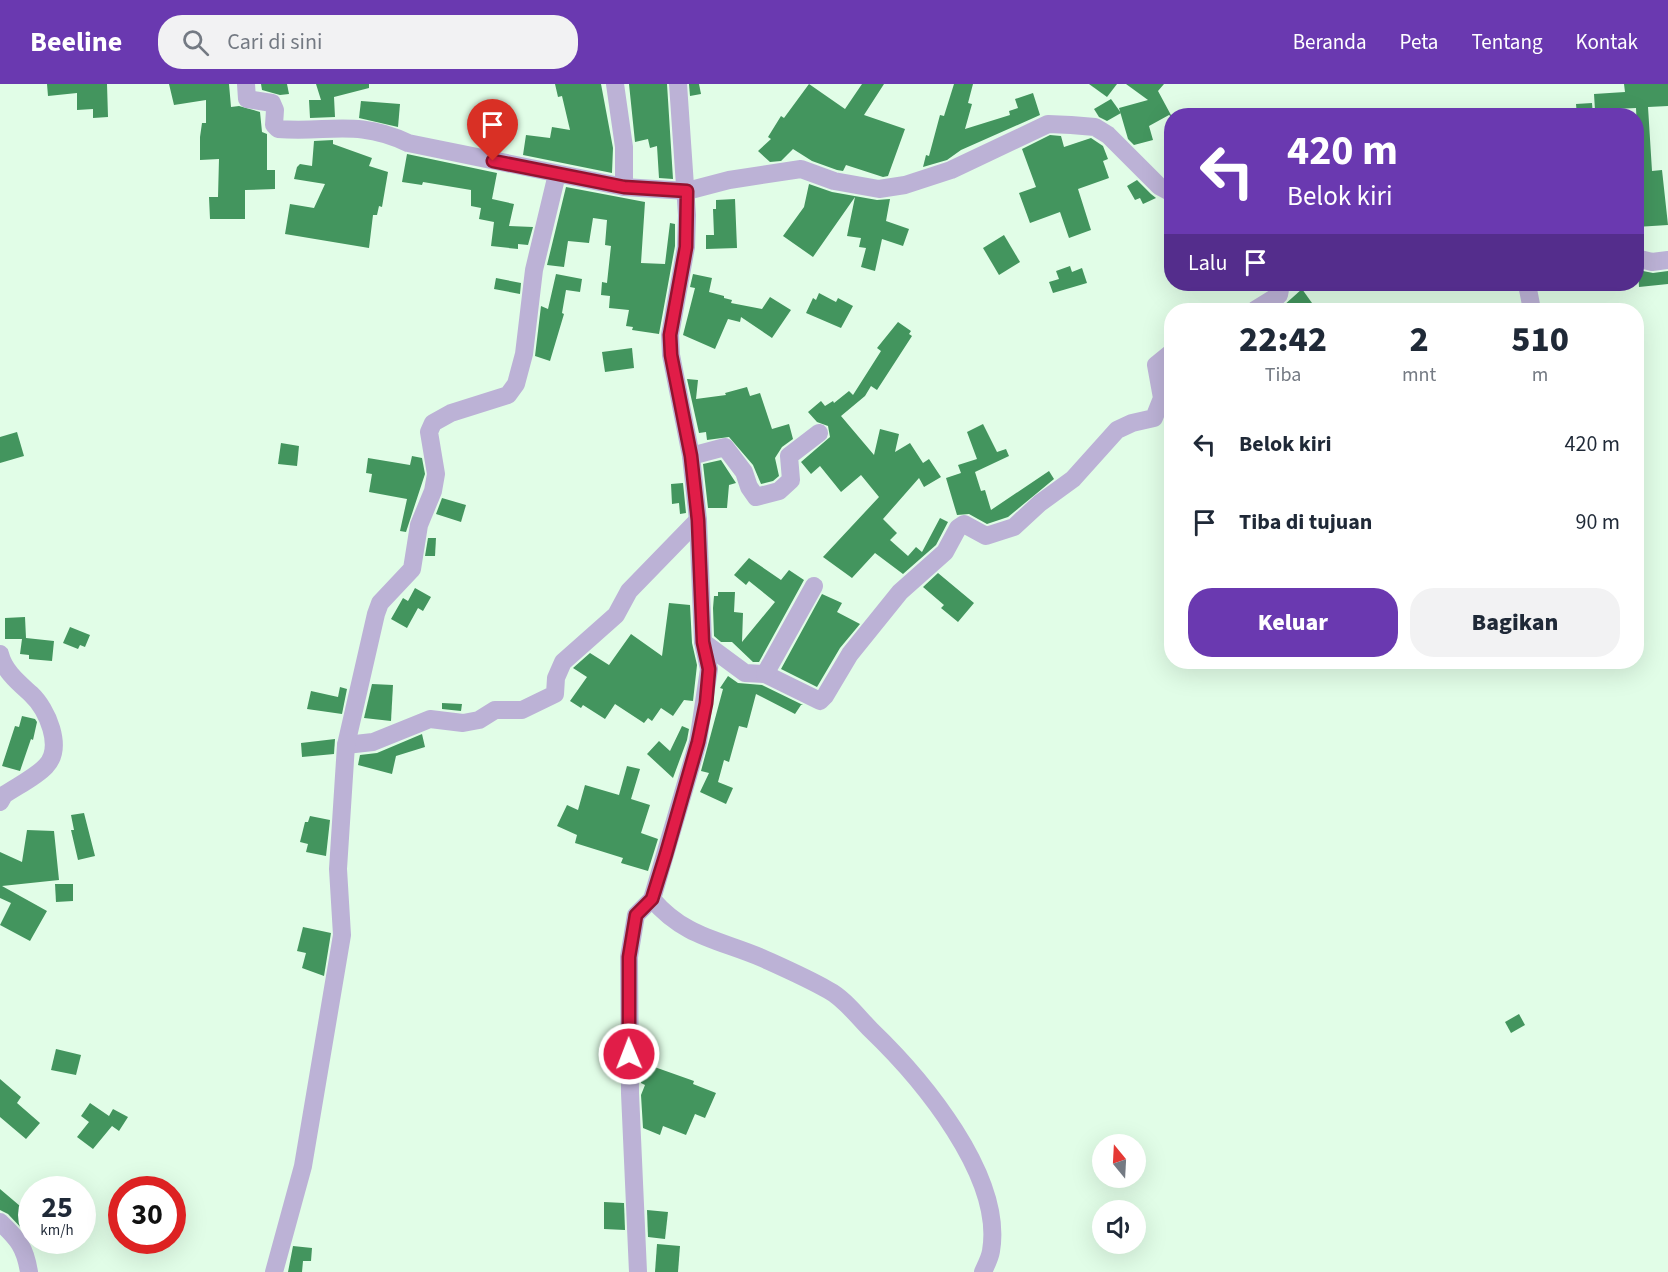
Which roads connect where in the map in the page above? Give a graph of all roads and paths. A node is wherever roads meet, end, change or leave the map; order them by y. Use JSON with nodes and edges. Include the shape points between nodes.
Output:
{"nodes":[{"id":1,"x":246,"y":84,"type":"edge"},
{"id":2,"x":615,"y":84,"type":"edge"},
{"id":3,"x":678,"y":84,"type":"edge"},
{"id":4,"x":557,"y":174,"type":"junction"},
{"id":5,"x":624,"y":187,"type":"junction"},
{"id":6,"x":1164,"y":189,"type":"edge"},
{"id":7,"x":687,"y":191,"type":"junction"},
{"id":8,"x":1644,"y":260,"type":"edge"},
{"id":9,"x":1668,"y":260,"type":"edge"},
{"id":10,"x":1280,"y":291,"type":"edge"},
{"id":11,"x":1266,"y":303,"type":"edge"},
{"id":12,"x":1164,"y":359,"type":"edge"},
{"id":13,"x":819,"y":433,"type":"dead end"},
{"id":14,"x":691,"y":456,"type":"junction"},
{"id":15,"x":698,"y":520,"type":"junction"},
{"id":16,"x":814,"y":586,"type":"dead end"},
{"id":17,"x":703,"y":642,"type":"junction"},
{"id":18,"x":0,"y":654,"type":"edge"},
{"id":19,"x":765,"y":674,"type":"junction"},
{"id":20,"x":346,"y":745,"type":"junction"},
{"id":21,"x":0,"y":802,"type":"edge"},
{"id":22,"x":652,"y":899,"type":"junction"},
{"id":23,"x":0,"y":1222,"type":"edge"},
{"id":24,"x":29,"y":1272,"type":"edge"},
{"id":25,"x":274,"y":1272,"type":"edge"},
{"id":26,"x":638,"y":1272,"type":"edge"},
{"id":27,"x":983,"y":1272,"type":"edge"}],
"edges":[{"from":1,"to":4,"type":"street","via":[[247,99],[272,103],[278,129],[360,127],[408,143]]},
{"from":2,"to":5,"type":"street","via":[[624,147]]},
{"from":3,"to":7,"type":"street"},
{"from":4,"to":5,"type":"street"},
{"from":4,"to":20,"type":"street","via":[[534,270],[520,372],[508,394],[433,423],[429,432],[436,474],[419,525],[416,556],[408,574],[380,603]]},
{"from":5,"to":7,"type":"street"},
{"from":6,"to":7,"type":"street","via":[[1121,146],[1095,127],[1048,124],[951,170],[905,185],[879,189],[834,181],[801,169]]},
{"from":7,"to":14,"type":"street","via":[[686,247],[670,335]]},
{"from":8,"to":9,"type":"street"},
{"from":10,"to":11,"type":"street"},
{"from":12,"to":19,"type":"street","via":[[1156,366],[1162,398],[1154,418],[1117,430],[1073,478],[1014,527],[986,536],[964,524],[958,528],[945,552],[900,592],[850,654],[819,701]]},
{"from":13,"to":14,"type":"street","via":[[789,456],[791,480],[786,486],[756,497],[725,447]]},
{"from":14,"to":15,"type":"street"},
{"from":15,"to":17,"type":"street"},
{"from":15,"to":20,"type":"street","via":[[629,591],[616,615],[563,662],[555,694],[522,710],[495,710],[479,720],[463,723],[430,719],[373,742]]},
{"from":16,"to":19,"type":"street"},
{"from":17,"to":19,"type":"street","via":[[745,673]]},
{"from":17,"to":22,"type":"street","via":[[709,669],[706,703]]},
{"from":18,"to":21,"type":"street","via":[[10,673],[38,700],[52,730],[53,751],[47,765],[4,795]]},
{"from":20,"to":25,"type":"street","via":[[338,869],[342,935],[303,1166]]},
{"from":22,"to":26,"type":"street","via":[[636,915],[629,957]]},
{"from":22,"to":27,"type":"street","via":[[668,918],[692,933],[762,958],[831,991],[902,1060],[940,1108],[976,1169],[987,1197],[992,1251]]},
{"from":23,"to":24,"type":"street","via":[[26,1252]]}]}
